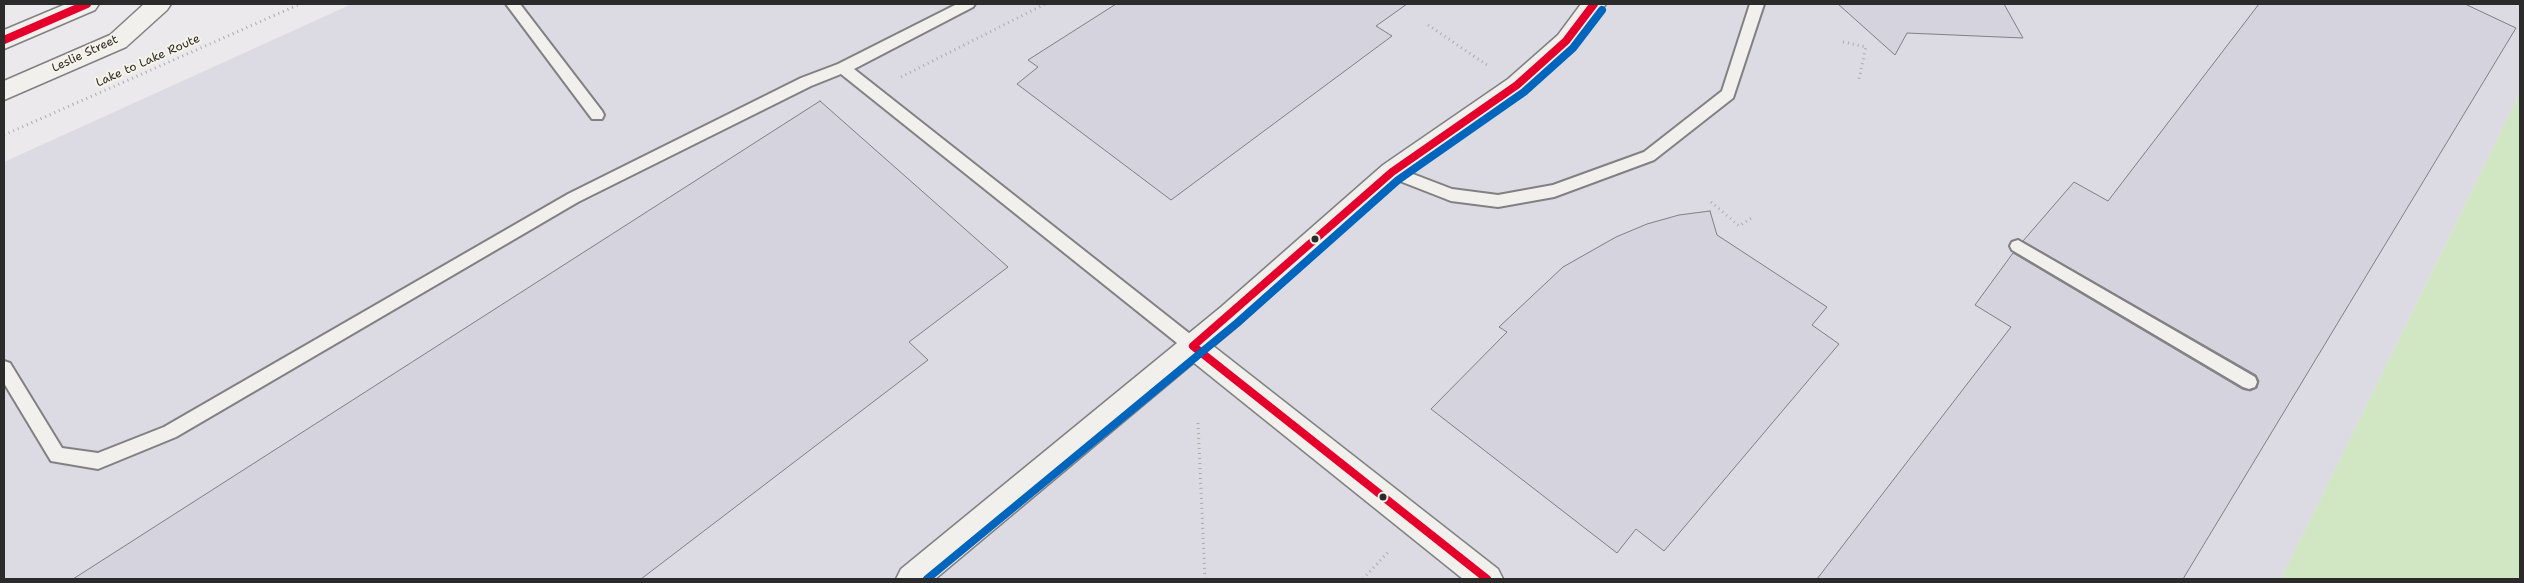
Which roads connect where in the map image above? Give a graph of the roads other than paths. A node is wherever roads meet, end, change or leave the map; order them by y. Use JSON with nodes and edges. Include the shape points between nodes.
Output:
{"nodes":[{"id":1,"x":87,"y":4,"type":"edge"},
{"id":2,"x":159,"y":4,"type":"edge"},
{"id":3,"x":513,"y":4,"type":"edge"},
{"id":4,"x":968,"y":4,"type":"edge"},
{"id":5,"x":1594,"y":4,"type":"edge"},
{"id":6,"x":1757,"y":4,"type":"edge"},
{"id":7,"x":4,"y":40,"type":"edge"},
{"id":8,"x":843,"y":68,"type":"junction"},
{"id":9,"x":4,"y":91,"type":"edge"},
{"id":10,"x":597,"y":115,"type":"dead end"},
{"id":11,"x":1392,"y":172,"type":"junction"},
{"id":12,"x":2018,"y":246,"type":"dead end"},
{"id":13,"x":1193,"y":346,"type":"junction"},
{"id":14,"x":4,"y":368,"type":"edge"},
{"id":15,"x":2248,"y":382,"type":"dead end"},
{"id":16,"x":912,"y":579,"type":"edge"},
{"id":17,"x":1487,"y":579,"type":"edge"}],
"edges":[{"from":1,"to":7,"type":"street"},
{"from":2,"to":9,"type":"street","name":"Leslie Street","via":[[118,41]]},
{"from":3,"to":10,"type":"lane"},
{"from":4,"to":8,"type":"lane"},
{"from":5,"to":11,"type":"street","via":[[1566,40],[1516,85]]},
{"from":6,"to":11,"type":"lane","via":[[1728,94],[1649,156],[1554,191],[1498,201],[1451,194]]},
{"from":8,"to":13,"type":"lane"},
{"from":8,"to":14,"type":"lane","via":[[806,82],[573,198],[170,432],[98,461],[57,455]]},
{"from":11,"to":13,"type":"street"},
{"from":12,"to":15,"type":"lane"},
{"from":13,"to":16,"type":"street"},
{"from":13,"to":17,"type":"street"}]}
